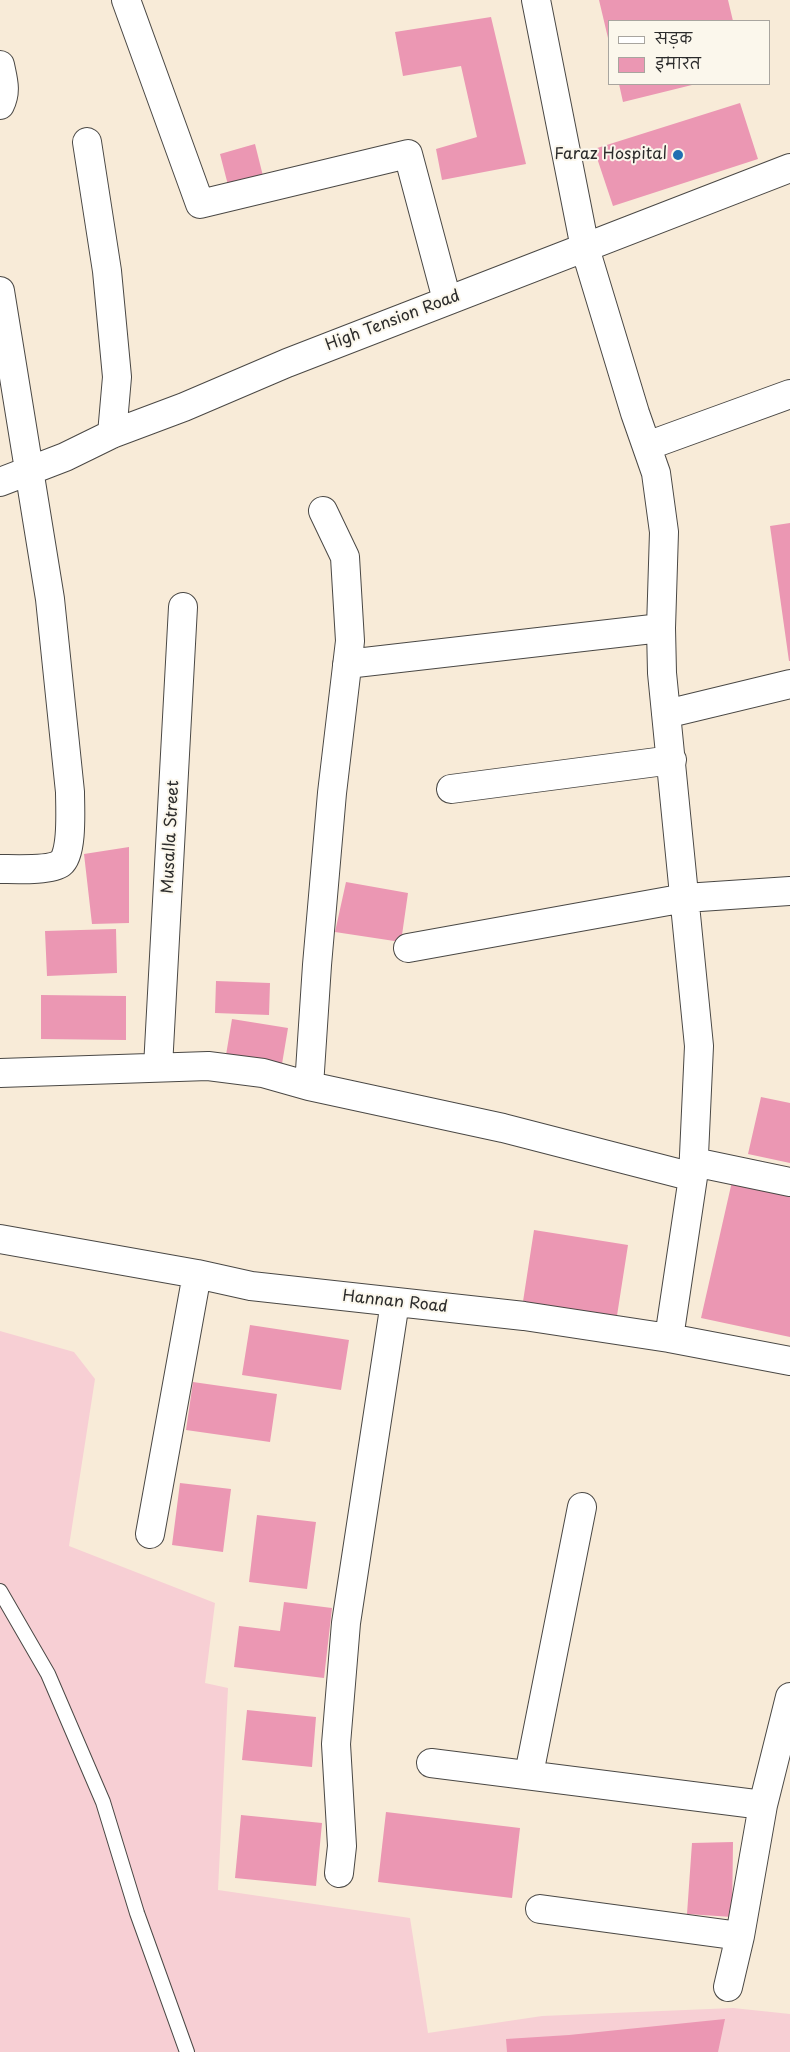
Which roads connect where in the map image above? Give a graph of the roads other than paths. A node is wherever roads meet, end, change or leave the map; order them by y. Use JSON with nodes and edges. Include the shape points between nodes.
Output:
{"nodes":[{"id":1,"x":126,"y":0,"type":"edge"},
{"id":2,"x":536,"y":0,"type":"edge"},
{"id":3,"x":0,"y":65,"type":"edge"},
{"id":4,"x":0,"y":105,"type":"edge"},
{"id":5,"x":87,"y":142,"type":"dead end"},
{"id":6,"x":790,"y":168,"type":"edge"},
{"id":7,"x":585,"y":248,"type":"junction"},
{"id":8,"x":0,"y":291,"type":"edge"},
{"id":9,"x":447,"y":300,"type":"junction"},
{"id":10,"x":790,"y":394,"type":"edge"},
{"id":11,"x":112,"y":434,"type":"junction"},
{"id":12,"x":647,"y":446,"type":"junction"},
{"id":13,"x":29,"y":471,"type":"junction"},
{"id":14,"x":0,"y":482,"type":"edge"},
{"id":15,"x":323,"y":511,"type":"dead end"},
{"id":16,"x":183,"y":607,"type":"dead end"},
{"id":17,"x":661,"y":628,"type":"junction"},
{"id":18,"x":347,"y":664,"type":"junction"},
{"id":19,"x":790,"y":684,"type":"edge"},
{"id":20,"x":666,"y":714,"type":"junction"},
{"id":21,"x":672,"y":760,"type":"junction"},
{"id":22,"x":451,"y":789,"type":"dead end"},
{"id":23,"x":0,"y":869,"type":"edge"},
{"id":24,"x":790,"y":891,"type":"edge"},
{"id":25,"x":685,"y":898,"type":"junction"},
{"id":26,"x":408,"y":948,"type":"dead end"},
{"id":27,"x":158,"y":1067,"type":"junction"},
{"id":28,"x":0,"y":1072,"type":"edge"},
{"id":29,"x":308,"y":1086,"type":"junction"},
{"id":30,"x":694,"y":1170,"type":"junction"},
{"id":31,"x":790,"y":1182,"type":"edge"},
{"id":32,"x":0,"y":1239,"type":"edge"},
{"id":33,"x":197,"y":1274,"type":"junction"},
{"id":34,"x":395,"y":1302,"type":"junction"},
{"id":35,"x":669,"y":1338,"type":"junction"},
{"id":36,"x":790,"y":1361,"type":"edge"},
{"id":37,"x":582,"y":1507,"type":"dead end"},
{"id":38,"x":150,"y":1534,"type":"dead end"},
{"id":39,"x":0,"y":1591,"type":"edge"},
{"id":40,"x":790,"y":1697,"type":"edge"},
{"id":41,"x":431,"y":1763,"type":"dead end"},
{"id":42,"x":529,"y":1774,"type":"junction"},
{"id":43,"x":763,"y":1805,"type":"junction"},
{"id":44,"x":338,"y":1873,"type":"dead end"},
{"id":45,"x":540,"y":1909,"type":"dead end"},
{"id":46,"x":740,"y":1936,"type":"junction"},
{"id":47,"x":728,"y":1987,"type":"dead end"},
{"id":48,"x":187,"y":2052,"type":"edge"}],
"edges":[{"from":1,"to":9,"type":"street","via":[[200,204],[408,154]]},
{"from":2,"to":7,"type":"street"},
{"from":3,"to":4,"type":"street","via":[[5,89]]},
{"from":5,"to":11,"type":"street","via":[[106,271],[116,377]]},
{"from":6,"to":7,"type":"street","name":"High Tension Road"},
{"from":7,"to":9,"type":"street","name":"High Tension Road"},
{"from":7,"to":12,"type":"street"},
{"from":8,"to":13,"type":"street"},
{"from":9,"to":11,"type":"street","name":"High Tension Road"},
{"from":10,"to":12,"type":"street"},
{"from":11,"to":13,"type":"street","name":"High Tension Road"},
{"from":12,"to":17,"type":"street","via":[[656,473],[664,532]]},
{"from":13,"to":14,"type":"street","name":"High Tension Road"},
{"from":13,"to":23,"type":"street","via":[[50,599],[70,792],[70,821],[66,857],[61,863]]},
{"from":15,"to":18,"type":"street","via":[[345,556],[350,641]]},
{"from":16,"to":27,"type":"street","name":"Musalla Street"},
{"from":17,"to":18,"type":"street"},
{"from":17,"to":20,"type":"street"},
{"from":18,"to":29,"type":"street","via":[[328,841]]},
{"from":19,"to":20,"type":"street"},
{"from":20,"to":21,"type":"street"},
{"from":21,"to":22,"type":"street"},
{"from":21,"to":25,"type":"street"},
{"from":24,"to":25,"type":"street"},
{"from":25,"to":26,"type":"street"},
{"from":25,"to":30,"type":"street","via":[[699,1046]]},
{"from":27,"to":28,"type":"street"},
{"from":27,"to":29,"type":"street","via":[[217,1067],[263,1073]]},
{"from":29,"to":30,"type":"street"},
{"from":30,"to":31,"type":"street"},
{"from":30,"to":35,"type":"street"},
{"from":32,"to":33,"type":"street","name":"Hannan Road"},
{"from":33,"to":34,"type":"street","name":"Hannan Road","via":[[251,1286]]},
{"from":33,"to":38,"type":"street"},
{"from":34,"to":35,"type":"street","name":"Hannan Road","via":[[524,1316]]},
{"from":34,"to":44,"type":"street","via":[[346,1623],[336,1744],[342,1846]]},
{"from":35,"to":36,"type":"street","name":"Hannan Road"},
{"from":37,"to":42,"type":"street"},
{"from":39,"to":48,"type":"lane","via":[[48,1674],[103,1802],[137,1913]]},
{"from":40,"to":43,"type":"street"},
{"from":41,"to":42,"type":"street"},
{"from":42,"to":43,"type":"street"},
{"from":43,"to":46,"type":"street"},
{"from":45,"to":46,"type":"street"},
{"from":46,"to":47,"type":"street"}]}
